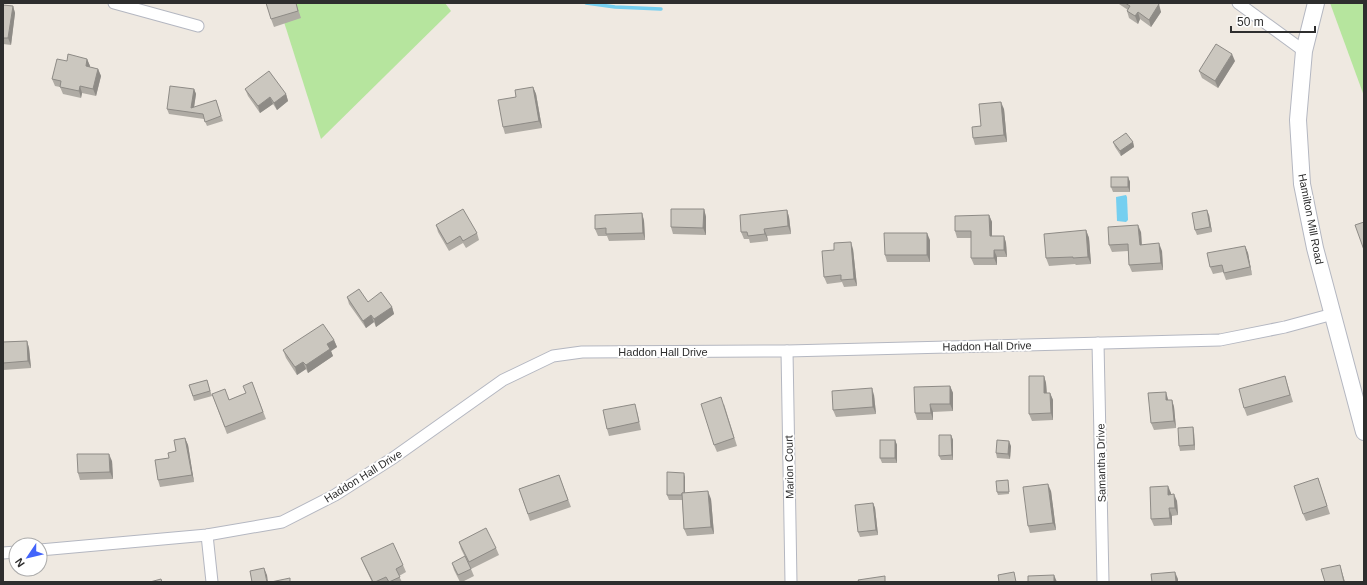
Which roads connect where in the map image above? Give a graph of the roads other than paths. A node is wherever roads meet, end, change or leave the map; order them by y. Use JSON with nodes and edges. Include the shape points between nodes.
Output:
{"nodes":[{"id":1,"x":114,"y":3,"type":"edge"},
{"id":2,"x":1238,"y":3,"type":"edge"},
{"id":3,"x":1316,"y":3,"type":"edge"},
{"id":4,"x":198,"y":26,"type":"dead end"},
{"id":5,"x":1304,"y":51,"type":"junction"},
{"id":6,"x":1333,"y":314,"type":"junction"},
{"id":7,"x":1098,"y":343,"type":"junction"},
{"id":8,"x":787,"y":351,"type":"junction"},
{"id":9,"x":1364,"y":432,"type":"edge"},
{"id":10,"x":207,"y":535,"type":"junction"},
{"id":11,"x":48,"y":549,"type":"edge"},
{"id":12,"x":212,"y":582,"type":"edge"},
{"id":13,"x":791,"y":582,"type":"edge"},
{"id":14,"x":1103,"y":582,"type":"edge"}],
"edges":[{"from":1,"to":4,"type":"street"},
{"from":2,"to":5,"type":"street"},
{"from":3,"to":5,"type":"main road","name":"Hamilton Mill Road"},
{"from":5,"to":6,"type":"main road","name":"Hamilton Mill Road","via":[[1298,120],[1302,184],[1315,248]]},
{"from":6,"to":7,"type":"street","name":"Haddon Hall Drive","via":[[1220,340]]},
{"from":6,"to":9,"type":"main road","name":"Hamilton Mill Road"},
{"from":7,"to":8,"type":"street","name":"Haddon Hall Drive"},
{"from":7,"to":14,"type":"street","name":"Samantha Drive"},
{"from":8,"to":10,"type":"street","name":"Haddon Hall Drive","via":[[582,352],[553,356],[503,380],[393,458],[335,495],[282,522]]},
{"from":8,"to":13,"type":"street","name":"Marion Court"},
{"from":10,"to":11,"type":"street","name":"Haddon Hall Drive"},
{"from":10,"to":12,"type":"street"}]}
